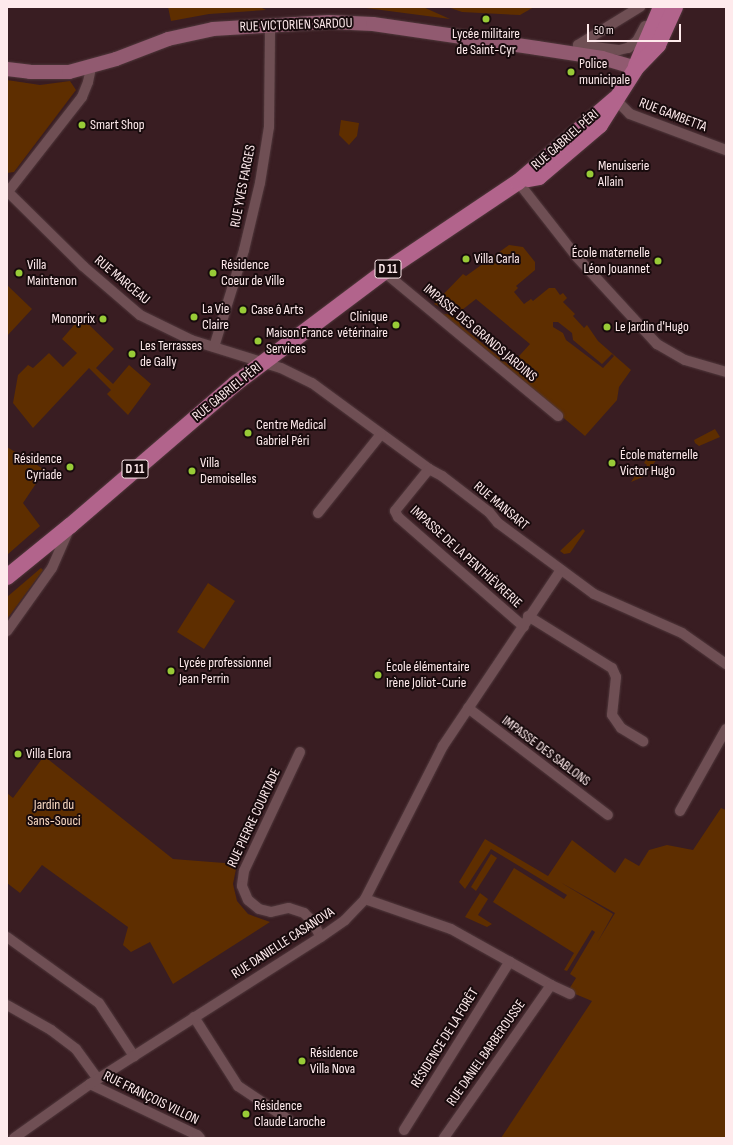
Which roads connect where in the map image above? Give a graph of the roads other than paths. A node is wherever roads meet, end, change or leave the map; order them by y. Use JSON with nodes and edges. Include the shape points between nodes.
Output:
{"nodes":[{"id":1,"x":640,"y":7,"type":"edge"},
{"id":2,"x":654,"y":7,"type":"edge"},
{"id":3,"x":661,"y":7,"type":"edge"},
{"id":4,"x":675,"y":7,"type":"edge"},
{"id":5,"x":270,"y":25,"type":"junction"},
{"id":6,"x":91,"y":68,"type":"junction"},
{"id":7,"x":636,"y":68,"type":"junction"},
{"id":8,"x":7,"y":69,"type":"edge"},
{"id":9,"x":614,"y":99,"type":"junction"},
{"id":10,"x":726,"y":150,"type":"edge"},
{"id":11,"x":518,"y":182,"type":"junction"},
{"id":12,"x":8,"y":192,"type":"edge"},
{"id":13,"x":384,"y":272,"type":"junction"},
{"id":14,"x":214,"y":347,"type":"junction"},
{"id":15,"x":263,"y":363,"type":"junction"},
{"id":16,"x":726,"y":372,"type":"edge"},
{"id":17,"x":558,"y":416,"type":"dead end"},
{"id":18,"x":381,"y":434,"type":"junction"},
{"id":19,"x":429,"y":469,"type":"junction"},
{"id":20,"x":318,"y":513,"type":"dead end"},
{"id":21,"x":71,"y":525,"type":"junction"},
{"id":22,"x":560,"y":570,"type":"junction"},
{"id":23,"x":7,"y":577,"type":"edge"},
{"id":24,"x":528,"y":616,"type":"junction"},
{"id":25,"x":524,"y":627,"type":"junction"},
{"id":26,"x":7,"y":631,"type":"edge"},
{"id":27,"x":726,"y":664,"type":"edge"},
{"id":28,"x":468,"y":708,"type":"junction"},
{"id":29,"x":726,"y":729,"type":"edge"},
{"id":30,"x":643,"y":741,"type":"dead end"},
{"id":31,"x":300,"y":752,"type":"dead end"},
{"id":32,"x":680,"y":811,"type":"dead end"},
{"id":33,"x":608,"y":816,"type":"dead end"},
{"id":34,"x":365,"y":899,"type":"junction"},
{"id":35,"x":7,"y":937,"type":"edge"},
{"id":36,"x":321,"y":937,"type":"junction"},
{"id":37,"x":510,"y":961,"type":"junction"},
{"id":38,"x":551,"y":984,"type":"junction"},
{"id":39,"x":570,"y":994,"type":"dead end"},
{"id":40,"x":7,"y":1004,"type":"edge"},
{"id":41,"x":194,"y":1017,"type":"junction"},
{"id":42,"x":134,"y":1056,"type":"junction"},
{"id":43,"x":94,"y":1081,"type":"junction"},
{"id":44,"x":289,"y":1120,"type":"dead end"},
{"id":45,"x":404,"y":1130,"type":"dead end"},
{"id":46,"x":14,"y":1138,"type":"edge"},
{"id":47,"x":200,"y":1138,"type":"edge"},
{"id":48,"x":444,"y":1138,"type":"edge"}],
"edges":[{"from":1,"to":2,"type":"street","via":[[578,45],[618,50],[628,48],[637,41]]},
{"from":3,"to":7,"type":"main road","number":"D 11"},
{"from":4,"to":7,"type":"main road","number":"D 11","via":[[658,45]]},
{"from":5,"to":6,"type":"street","name":"RUE VICTORIEN SARDOU","via":[[213,29],[168,39]]},
{"from":5,"to":7,"type":"street","name":"RUE VICTORIEN SARDOU","via":[[329,22],[373,24],[598,57]]},
{"from":5,"to":14,"type":"street","name":"RUE YVES FARGES","via":[[269,127],[260,183],[244,250]]},
{"from":6,"to":8,"type":"street","name":"RUE VICTORIEN SARDOU","via":[[69,72]]},
{"from":6,"to":12,"type":"street","via":[[82,97]]},
{"from":7,"to":9,"type":"main road","name":"RUE GABRIEL PÉRI","number":"D 11"},
{"from":9,"to":10,"type":"street","name":"RUE GAMBETTA","via":[[630,114]]},
{"from":9,"to":11,"type":"main road","name":"RUE GABRIEL PÉRI","number":"D 11","via":[[600,125],[570,153],[538,177]]},
{"from":11,"to":13,"type":"main road","name":"RUE GABRIEL PÉRI","number":"D 11"},
{"from":11,"to":16,"type":"street","via":[[576,256],[658,344],[685,360]]},
{"from":12,"to":14,"type":"street","name":"RUE MARCEAU","via":[[124,304],[158,324]]},
{"from":13,"to":15,"type":"main road","name":"RUE GABRIEL PÉRI","number":"D 11"},
{"from":13,"to":17,"type":"street","name":"IMPASSE DES GRANDS JARDINS"},
{"from":14,"to":15,"type":"street","name":"RUE MARCEAU"},
{"from":15,"to":18,"type":"street","name":"RUE MANSART","via":[[312,383]]},
{"from":15,"to":21,"type":"main road","name":"RUE GABRIEL PÉRI","number":"D 11","via":[[211,402]]},
{"from":18,"to":19,"type":"street","name":"RUE MANSART"},
{"from":18,"to":20,"type":"street"},
{"from":19,"to":22,"type":"street","name":"RUE MANSART","via":[[489,512],[498,523]]},
{"from":19,"to":25,"type":"street","name":"IMPASSE DE LA PENTHIÈVRERIE","via":[[395,511],[398,517]]},
{"from":21,"to":23,"type":"main road","name":"RUE GABRIEL PÉRI","number":"D 11"},
{"from":21,"to":26,"type":"street","via":[[52,568]]},
{"from":22,"to":24,"type":"street","name":"RUE DANIELLE CASANOVA"},
{"from":22,"to":27,"type":"street","name":"RUE MANSART","via":[[594,594],[682,634]]},
{"from":24,"to":25,"type":"street","name":"RUE DANIELLE CASANOVA"},
{"from":24,"to":30,"type":"street","name":"IMPASSE DE LA PENTHIÈVRERIE","via":[[612,668],[616,677],[612,715],[621,728]]},
{"from":25,"to":28,"type":"street","name":"RUE DANIELLE CASANOVA"},
{"from":28,"to":33,"type":"street","name":"IMPASSE DES SABLONS"},
{"from":28,"to":34,"type":"street","name":"RUE DANIELLE CASANOVA","via":[[430,770]]},
{"from":29,"to":32,"type":"street"},
{"from":31,"to":36,"type":"street","name":"RUE PIERRE COURTADE","via":[[244,871],[242,886],[249,903],[259,909],[271,912],[289,908],[304,913]]},
{"from":34,"to":36,"type":"street","name":"RUE DANIELLE CASANOVA","via":[[345,920]]},
{"from":34,"to":37,"type":"street","via":[[451,929]]},
{"from":35,"to":42,"type":"street","via":[[99,1002]]},
{"from":36,"to":41,"type":"street","name":"RUE DANIELLE CASANOVA"},
{"from":37,"to":38,"type":"street"},
{"from":37,"to":45,"type":"street","name":"RÉSIDENCE DE LA FORÊT"},
{"from":38,"to":39,"type":"street"},
{"from":38,"to":48,"type":"street","name":"RUE DANIEL BARBEROUSSE"},
{"from":40,"to":43,"type":"street","via":[[51,1030],[76,1049]]},
{"from":41,"to":42,"type":"street","name":"RUE DANIELLE CASANOVA"},
{"from":41,"to":44,"type":"street","via":[[238,1086]]},
{"from":42,"to":43,"type":"street","name":"RUE DANIELLE CASANOVA"},
{"from":43,"to":46,"type":"street","name":"RUE DANIELLE CASANOVA"},
{"from":43,"to":47,"type":"street","name":"RUE FRANÇOIS VILLON","via":[[197,1134]]}]}
